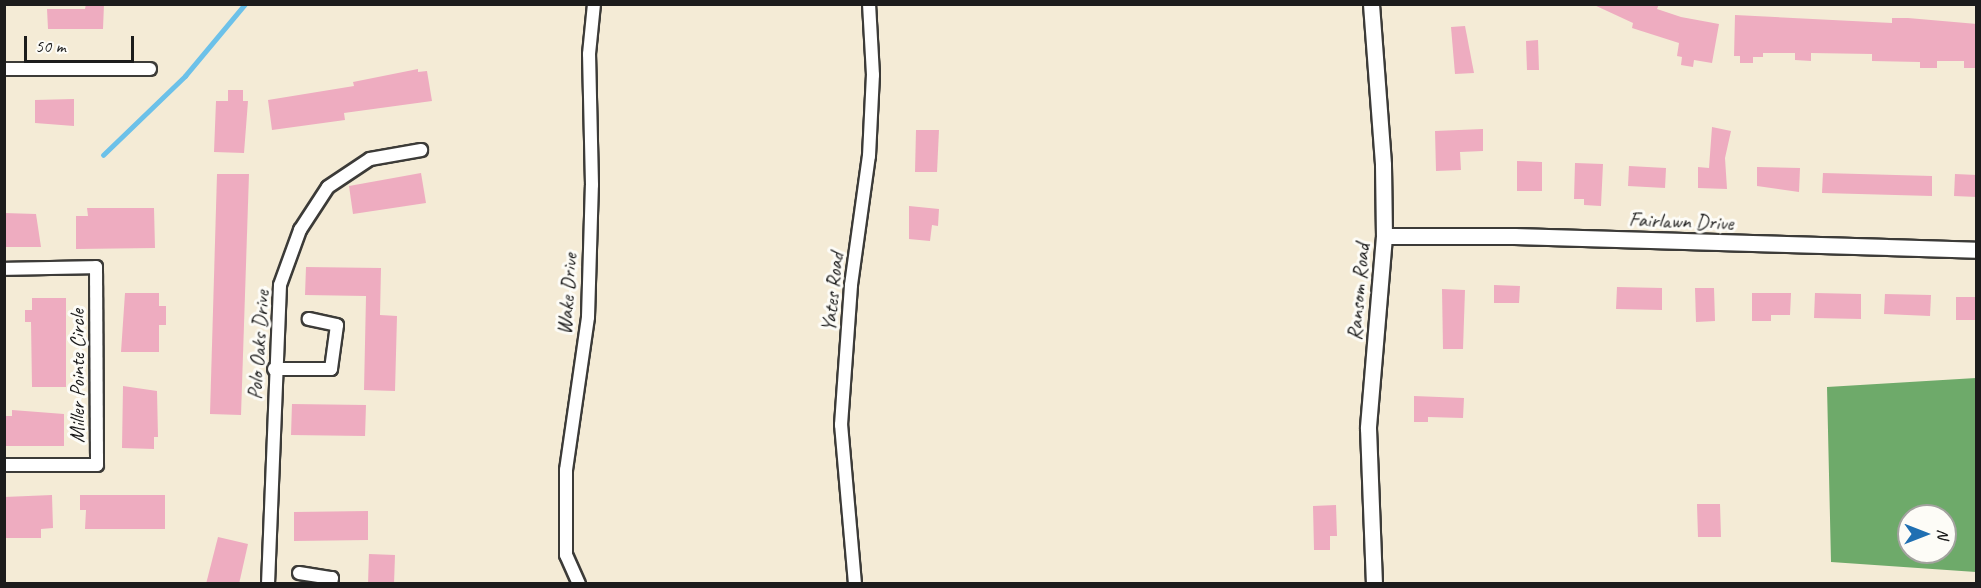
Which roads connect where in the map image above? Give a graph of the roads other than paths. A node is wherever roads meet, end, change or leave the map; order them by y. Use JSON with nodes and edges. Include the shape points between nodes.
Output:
{"nodes":[{"id":1,"x":594,"y":4,"type":"edge"},
{"id":2,"x":869,"y":4,"type":"edge"},
{"id":3,"x":1371,"y":4,"type":"edge"},
{"id":4,"x":4,"y":69,"type":"edge"},
{"id":5,"x":150,"y":69,"type":"dead end"},
{"id":6,"x":421,"y":150,"type":"dead end"},
{"id":7,"x":1384,"y":236,"type":"junction"},
{"id":8,"x":1977,"y":250,"type":"edge"},
{"id":9,"x":4,"y":269,"type":"edge"},
{"id":10,"x":309,"y":319,"type":"dead end"},
{"id":11,"x":274,"y":369,"type":"junction"},
{"id":12,"x":4,"y":465,"type":"edge"},
{"id":13,"x":299,"y":573,"type":"dead end"},
{"id":14,"x":268,"y":584,"type":"edge"},
{"id":15,"x":331,"y":584,"type":"edge"},
{"id":16,"x":579,"y":584,"type":"edge"},
{"id":17,"x":855,"y":584,"type":"edge"},
{"id":18,"x":1374,"y":584,"type":"edge"}],
"edges":[{"from":1,"to":16,"type":"street","name":"Wake Drive","via":[[589,54],[592,185],[588,317],[566,470],[566,555]]},
{"from":2,"to":17,"type":"street","name":"Yates Road","via":[[873,75],[869,156],[851,285],[842,425]]},
{"from":3,"to":7,"type":"street","name":"Ransom Road"},
{"from":4,"to":5,"type":"street"},
{"from":6,"to":11,"type":"street","name":"Polo Oaks Drive","via":[[370,159],[328,187],[300,230],[280,285]]},
{"from":7,"to":8,"type":"street","name":"Fairlawn Drive","via":[[1514,236]]},
{"from":7,"to":18,"type":"street","name":"Ransom Road","via":[[1368,428]]},
{"from":9,"to":12,"type":"street","name":"Miller Pointe Circle","via":[[96,267],[97,465]]},
{"from":10,"to":11,"type":"street","via":[[338,325],[331,369]]},
{"from":11,"to":14,"type":"street","name":"Polo Oaks Drive"},
{"from":13,"to":15,"type":"street","via":[[332,578]]}]}
